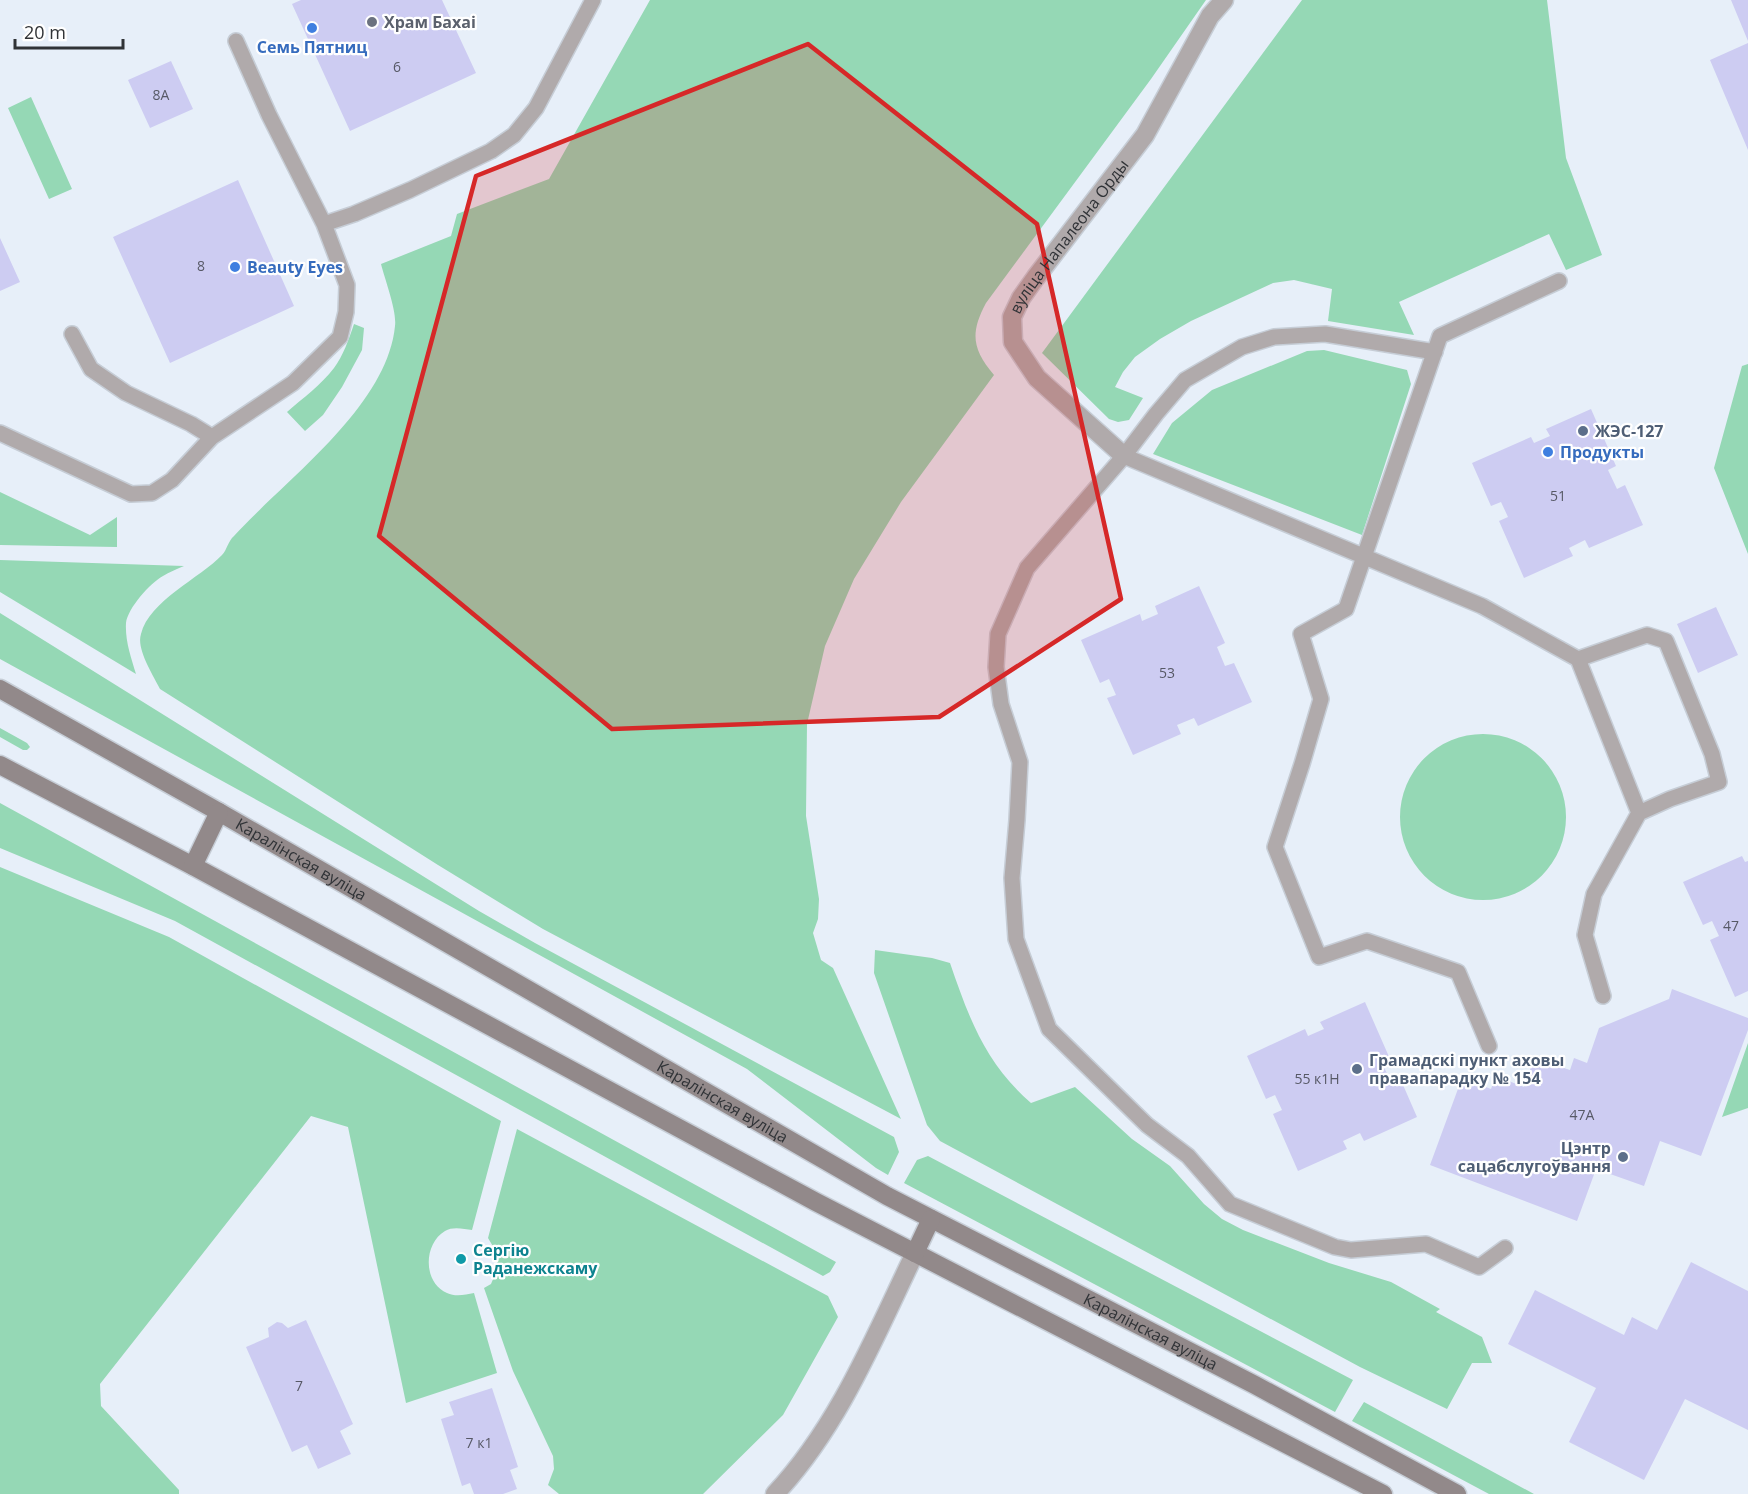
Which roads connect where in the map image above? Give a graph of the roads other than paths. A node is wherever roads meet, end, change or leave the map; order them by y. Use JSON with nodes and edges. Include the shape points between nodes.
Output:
{"nodes":[{"id":1,"x":594,"y":0,"type":"edge"},
{"id":2,"x":1224,"y":0,"type":"edge"},
{"id":3,"x":236,"y":42,"type":"dead end"},
{"id":4,"x":324,"y":224,"type":"junction"},
{"id":5,"x":1558,"y":280,"type":"dead end"},
{"id":6,"x":72,"y":334,"type":"dead end"},
{"id":7,"x":1435,"y":352,"type":"junction"},
{"id":8,"x":0,"y":433,"type":"edge"},
{"id":9,"x":212,"y":437,"type":"junction"},
{"id":10,"x":1125,"y":456,"type":"junction"},
{"id":11,"x":1364,"y":555,"type":"junction"},
{"id":12,"x":1578,"y":659,"type":"junction"},
{"id":13,"x":0,"y":689,"type":"edge"},
{"id":14,"x":0,"y":765,"type":"edge"},
{"id":15,"x":219,"y":812,"type":"junction"},
{"id":16,"x":1639,"y":813,"type":"junction"},
{"id":17,"x":193,"y":866,"type":"junction"},
{"id":18,"x":1603,"y":996,"type":"dead end"},
{"id":19,"x":1489,"y":1046,"type":"dead end"},
{"id":20,"x":931,"y":1219,"type":"junction"},
{"id":21,"x":1505,"y":1248,"type":"dead end"},
{"id":22,"x":915,"y":1253,"type":"junction"},
{"id":23,"x":775,"y":1494,"type":"edge"},
{"id":24,"x":1383,"y":1494,"type":"edge"},
{"id":25,"x":1457,"y":1494,"type":"edge"}],
"edges":[{"from":1,"to":4,"type":"lane","via":[[536,108],[514,135],[491,151],[410,190]]},
{"from":2,"to":10,"type":"street","name":"вуліца Напалеона Орды","via":[[1210,16],[1145,135],[1036,277],[1012,317],[1013,342],[1037,378]]},
{"from":3,"to":4,"type":"lane"},
{"from":4,"to":9,"type":"lane","via":[[347,285],[340,337],[293,383]]},
{"from":5,"to":7,"type":"lane","via":[[1440,336]]},
{"from":6,"to":9,"type":"lane","via":[[91,369],[126,393]]},
{"from":7,"to":10,"type":"lane","via":[[1325,334],[1274,337],[1242,347],[1185,380]]},
{"from":7,"to":11,"type":"lane"},
{"from":8,"to":9,"type":"lane","via":[[130,494],[152,493],[172,480]]},
{"from":10,"to":11,"type":"lane"},
{"from":10,"to":21,"type":"lane","via":[[1027,567],[998,634],[996,667],[1001,704],[1020,762],[1012,878],[1016,939],[1048,1029],[1147,1125],[1188,1156],[1230,1204],[1351,1250],[1426,1244],[1479,1267]]},
{"from":11,"to":12,"type":"lane","via":[[1482,606]]},
{"from":11,"to":19,"type":"lane","via":[[1346,609],[1301,634],[1321,699],[1275,847],[1319,957],[1367,941],[1458,972]]},
{"from":12,"to":16,"type":"lane"},
{"from":12,"to":16,"type":"lane","via":[[1647,635],[1666,641],[1712,754],[1719,782]]},
{"from":13,"to":15,"type":"main road","name":"Каралінская вуліца"},
{"from":14,"to":17,"type":"main road"},
{"from":15,"to":17,"type":"main road"},
{"from":15,"to":20,"type":"main road","name":"Каралінская вуліца"},
{"from":16,"to":18,"type":"lane","via":[[1594,894],[1585,935]]},
{"from":17,"to":22,"type":"main road"},
{"from":20,"to":22,"type":"main road"},
{"from":20,"to":25,"type":"main road","name":"Каралінская вуліца","via":[[1255,1385]]},
{"from":22,"to":23,"type":"street","via":[[851,1385],[791,1478]]},
{"from":22,"to":24,"type":"main road"}]}
